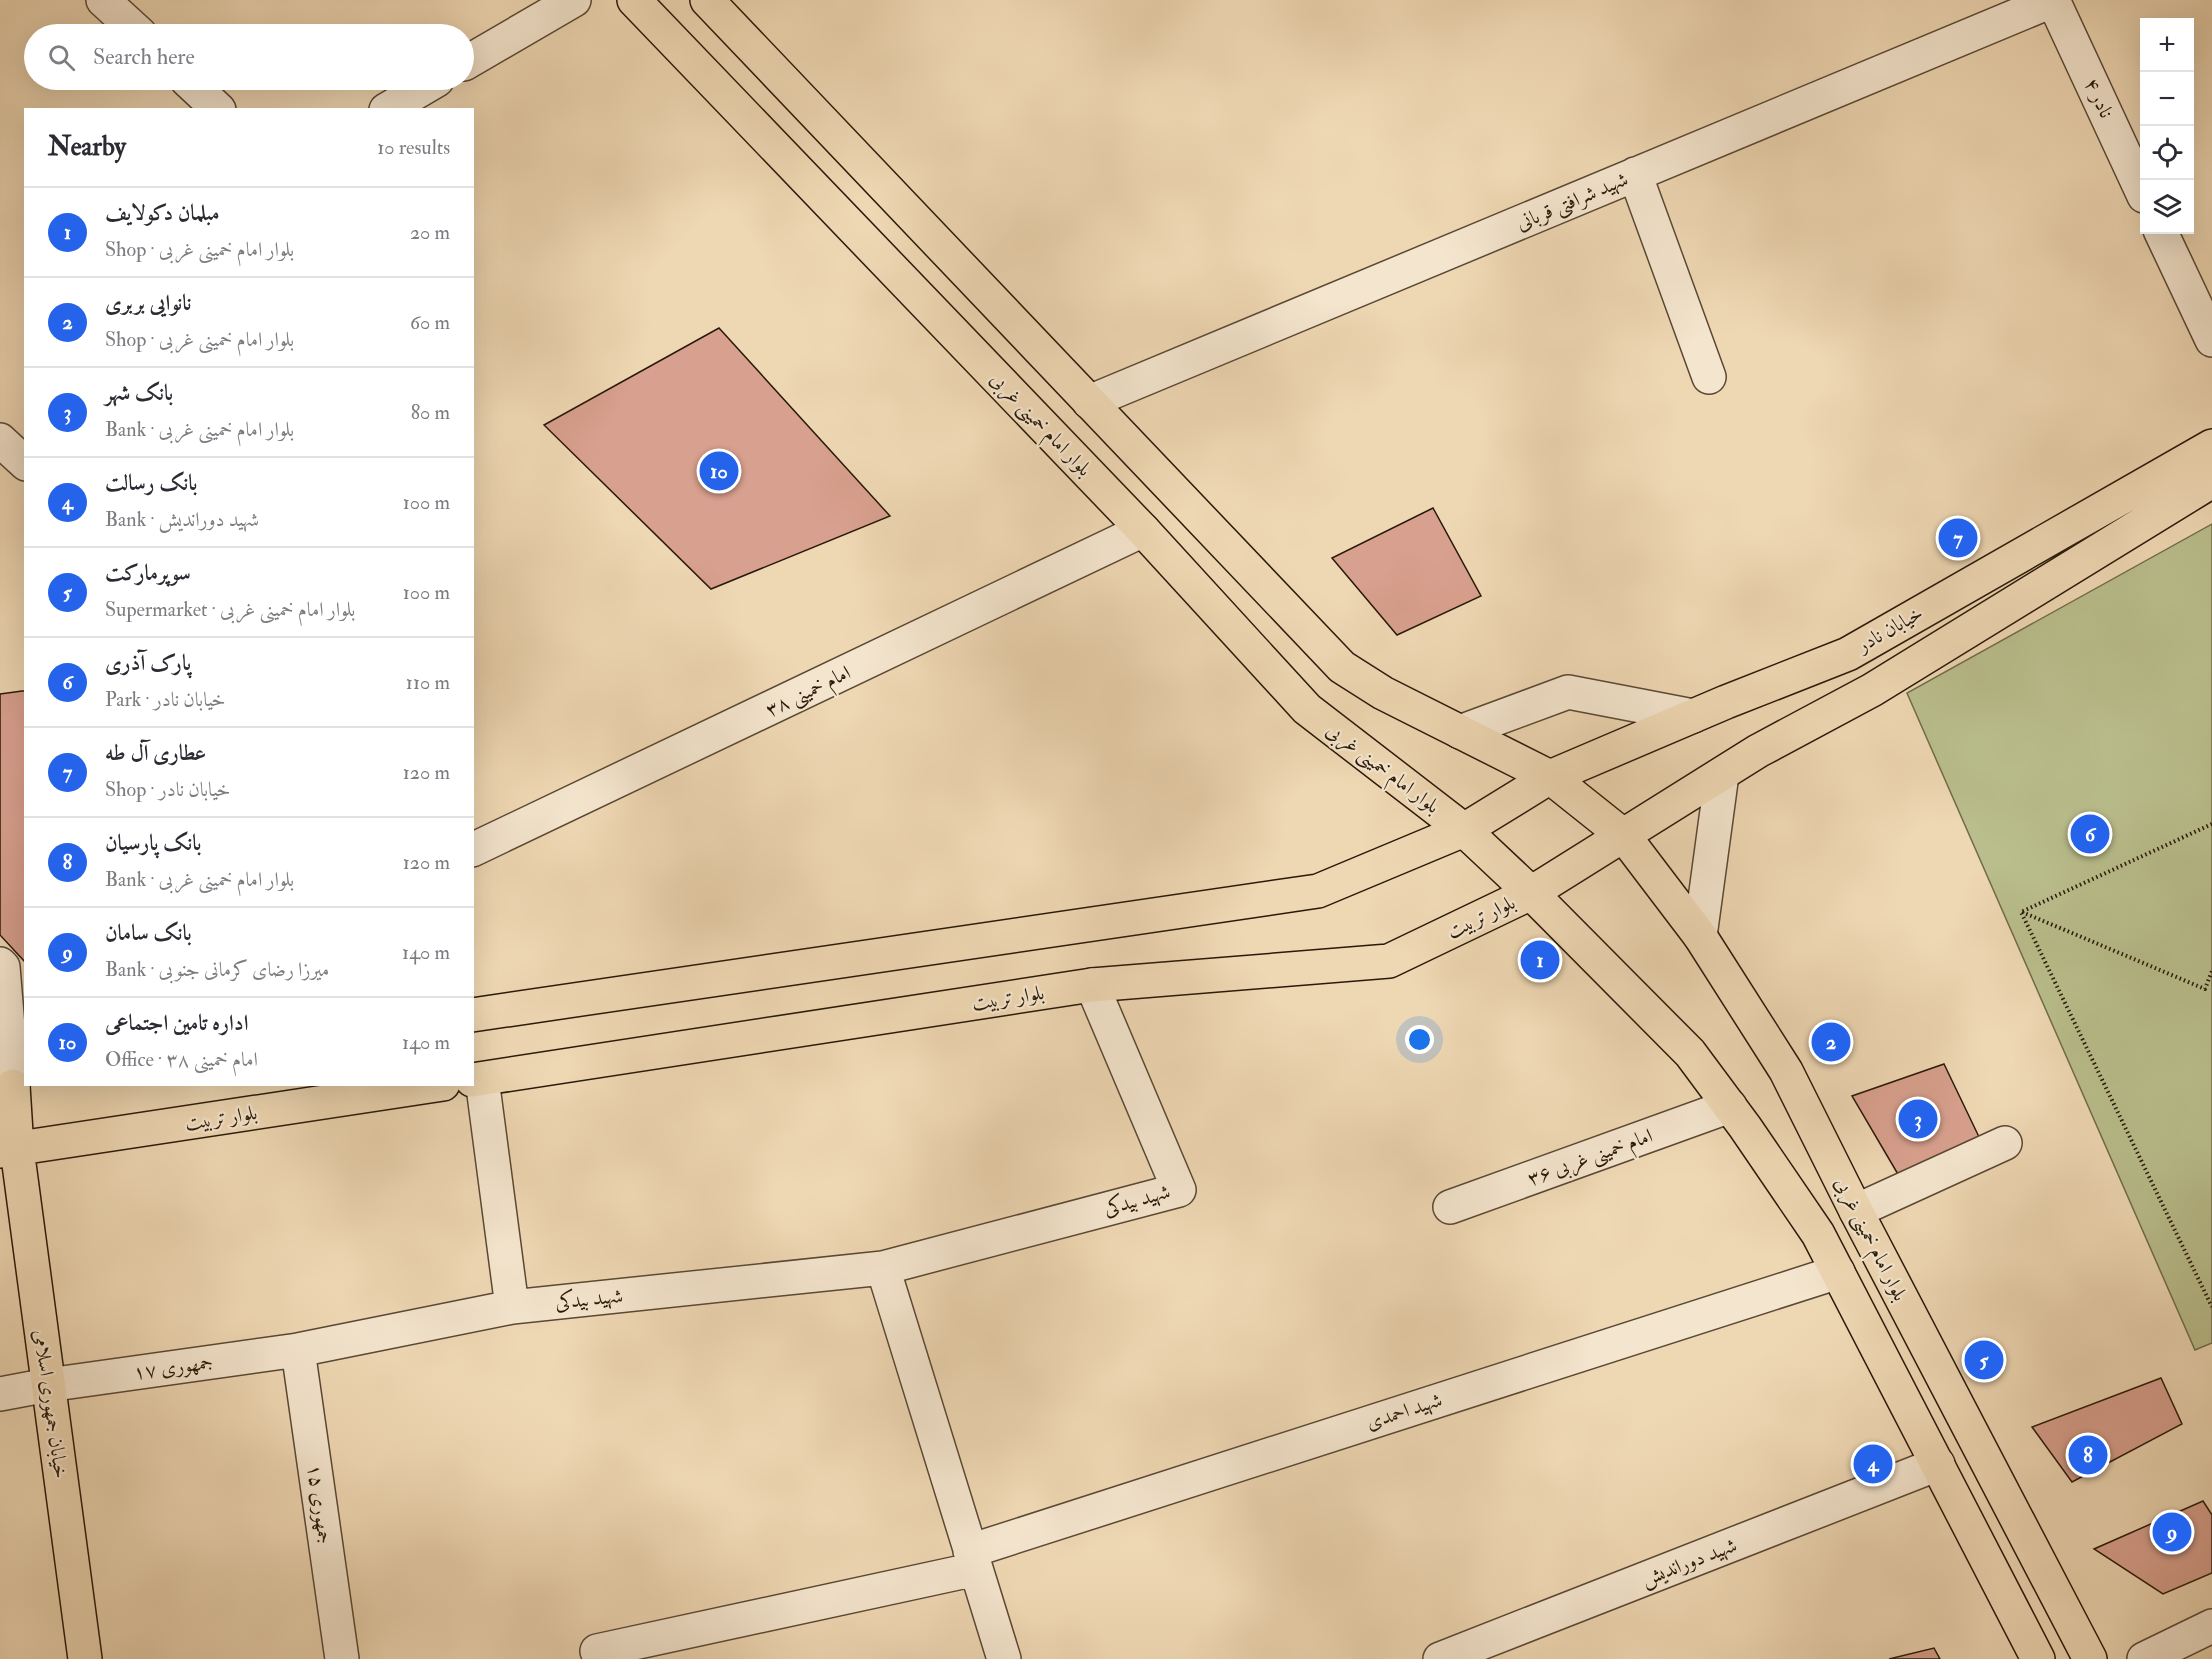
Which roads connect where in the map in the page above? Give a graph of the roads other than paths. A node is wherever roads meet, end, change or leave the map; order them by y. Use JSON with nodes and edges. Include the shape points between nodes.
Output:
{"nodes":[{"id":1,"x":103,"y":0,"type":"edge"},
{"id":2,"x":574,"y":0,"type":"edge"},
{"id":3,"x":634,"y":0,"type":"edge"},
{"id":4,"x":707,"y":0,"type":"edge"},
{"id":5,"x":2053,"y":0,"type":"edge"},
{"id":6,"x":129,"y":24,"type":"edge"},
{"id":7,"x":474,"y":58,"type":"edge"},
{"id":8,"x":198,"y":90,"type":"edge"},
{"id":9,"x":420,"y":90,"type":"edge"},
{"id":10,"x":217,"y":108,"type":"edge"},
{"id":11,"x":389,"y":108,"type":"edge"},
{"id":12,"x":1635,"y":174,"type":"junction"},
{"id":13,"x":2140,"y":185,"type":"edge"},
{"id":14,"x":2162,"y":234,"type":"edge"},
{"id":15,"x":2212,"y":340,"type":"edge"},
{"id":16,"x":1709,"y":377,"type":"dead end"},
{"id":17,"x":1089,"y":402,"type":"junction"},
{"id":18,"x":0,"y":440,"type":"edge"},
{"id":19,"x":2212,"y":446,"type":"edge"},
{"id":20,"x":24,"y":462,"type":"edge"},
{"id":21,"x":2212,"y":481,"type":"edge"},
{"id":22,"x":1143,"y":530,"type":"junction"},
{"id":23,"x":1693,"y":716,"type":"junction"},
{"id":24,"x":1460,"y":732,"type":"junction"},
{"id":25,"x":1722,"y":774,"type":"junction"},
{"id":26,"x":1550,"y":777,"type":"junction"},
{"id":27,"x":1464,"y":830,"type":"junction"},
{"id":28,"x":1624,"y":836,"type":"junction"},
{"id":29,"x":474,"y":849,"type":"edge"},
{"id":30,"x":1531,"y":893,"type":"junction"},
{"id":31,"x":1700,"y":936,"type":"junction"},
{"id":32,"x":0,"y":964,"type":"edge"},
{"id":33,"x":1092,"y":985,"type":"junction"},
{"id":34,"x":474,"y":1015,"type":"edge"},
{"id":35,"x":477,"y":1079,"type":"edge"},
{"id":36,"x":13,"y":1086,"type":"edge"},
{"id":37,"x":429,"y":1086,"type":"edge"},
{"id":38,"x":1730,"y":1106,"type":"junction"},
{"id":39,"x":2005,"y":1143,"type":"dead end"},
{"id":40,"x":8,"y":1150,"type":"edge"},
{"id":41,"x":1450,"y":1207,"type":"dead end"},
{"id":42,"x":1856,"y":1211,"type":"junction"},
{"id":43,"x":883,"y":1268,"type":"junction"},
{"id":44,"x":1838,"y":1272,"type":"junction"},
{"id":45,"x":512,"y":1307,"type":"junction"},
{"id":46,"x":298,"y":1350,"type":"junction"},
{"id":47,"x":48,"y":1385,"type":"junction"},
{"id":48,"x":0,"y":1394,"type":"edge"},
{"id":49,"x":1938,"y":1464,"type":"junction"},
{"id":50,"x":973,"y":1560,"type":"junction"},
{"id":51,"x":2212,"y":1626,"type":"edge"},
{"id":52,"x":597,"y":1651,"type":"dead end"},
{"id":53,"x":85,"y":1659,"type":"edge"},
{"id":54,"x":342,"y":1659,"type":"edge"},
{"id":55,"x":1004,"y":1659,"type":"edge"},
{"id":56,"x":1440,"y":1659,"type":"edge"},
{"id":57,"x":2038,"y":1659,"type":"edge"},
{"id":58,"x":2090,"y":1659,"type":"edge"},
{"id":59,"x":2144,"y":1659,"type":"edge"}],
"edges":[{"from":1,"to":6,"type":"street"},
{"from":2,"to":7,"type":"street"},
{"from":3,"to":22,"type":"main road","name":"بلوار امام خمینی غربی"},
{"from":4,"to":17,"type":"main road"},
{"from":5,"to":12,"type":"street","name":"شهید شرافتی قربانی"},
{"from":5,"to":13,"type":"street","name":"نادر ۴"},
{"from":8,"to":10,"type":"street"},
{"from":9,"to":11,"type":"street"},
{"from":12,"to":16,"type":"street"},
{"from":12,"to":17,"type":"street","name":"شهید شرافتی قربانی"},
{"from":14,"to":15,"type":"street"},
{"from":17,"to":24,"type":"main road","via":[[1342,667]]},
{"from":18,"to":20,"type":"street"},
{"from":19,"to":23,"type":"main road","name":"خیابان نادر","via":[[1848,654]]},
{"from":21,"to":25,"type":"main road","via":[[1872,690]]},
{"from":22,"to":27,"type":"main road","name":"بلوار امام خمینی غربی","via":[[1306,710]]},
{"from":22,"to":29,"type":"street","name":"۳۸ امام خمینی"},
{"from":23,"to":24,"type":"street","via":[[1568,692]]},
{"from":23,"to":26,"type":"main road","name":"خیابان نادر"},
{"from":24,"to":26,"type":"main road"},
{"from":25,"to":28,"type":"main road"},
{"from":25,"to":31,"type":"street"},
{"from":26,"to":27,"type":"main road","name":"خیابان نادر"},
{"from":26,"to":28,"type":"main road","name":"بلوار امام خمینی غربی"},
{"from":27,"to":30,"type":"main road","name":"بلوار امام خمینی غربی"},
{"from":27,"to":34,"type":"main road","via":[[1318,891]]},
{"from":28,"to":30,"type":"main road","name":"بلوار تربیت"},
{"from":28,"to":31,"type":"main road","name":"بلوار امام خمینی غربی"},
{"from":30,"to":33,"type":"main road","name":"بلوار تربیت","via":[[1389,961]]},
{"from":30,"to":38,"type":"main road","via":[[1690,1053]]},
{"from":31,"to":42,"type":"main road","name":"بلوار امام خمینی غربی","via":[[1786,1071]]},
{"from":32,"to":36,"type":"street"},
{"from":33,"to":35,"type":"main road","name":"بلوار تربیت"},
{"from":33,"to":43,"type":"street","name":"شهید بیدکی","via":[[1179,1190]]},
{"from":35,"to":45,"type":"street"},
{"from":36,"to":40,"type":"main road","name":"خیابان جمهوری اسلامی"},
{"from":37,"to":40,"type":"main road","name":"بلوار تربیت"},
{"from":38,"to":41,"type":"street","name":"امام خمینی غربی ۳۶"},
{"from":38,"to":44,"type":"main road","via":[[1818,1234]]},
{"from":39,"to":42,"type":"street"},
{"from":40,"to":47,"type":"main road","name":"خیابان جمهوری اسلامی"},
{"from":42,"to":58,"type":"main road","name":"بلوار امام خمینی غربی"},
{"from":43,"to":45,"type":"street","name":"شهید بیدکی"},
{"from":43,"to":50,"type":"street"},
{"from":44,"to":49,"type":"main road"},
{"from":44,"to":50,"type":"street","name":"شهید احمدی"},
{"from":45,"to":46,"type":"street","name":"شهید بیدکی"},
{"from":46,"to":47,"type":"street","name":"جمهوری ۱۷"},
{"from":46,"to":54,"type":"street","name":"جمهوری ۱۵"},
{"from":47,"to":48,"type":"street","name":"جمهوری ۱۷"},
{"from":47,"to":53,"type":"main road","name":"خیابان جمهوری اسلامی"},
{"from":49,"to":56,"type":"street","name":"شهید دوراندیش"},
{"from":49,"to":57,"type":"main road"},
{"from":50,"to":52,"type":"street","name":"شهید احمدی"},
{"from":50,"to":55,"type":"street"},
{"from":51,"to":59,"type":"street"}]}
